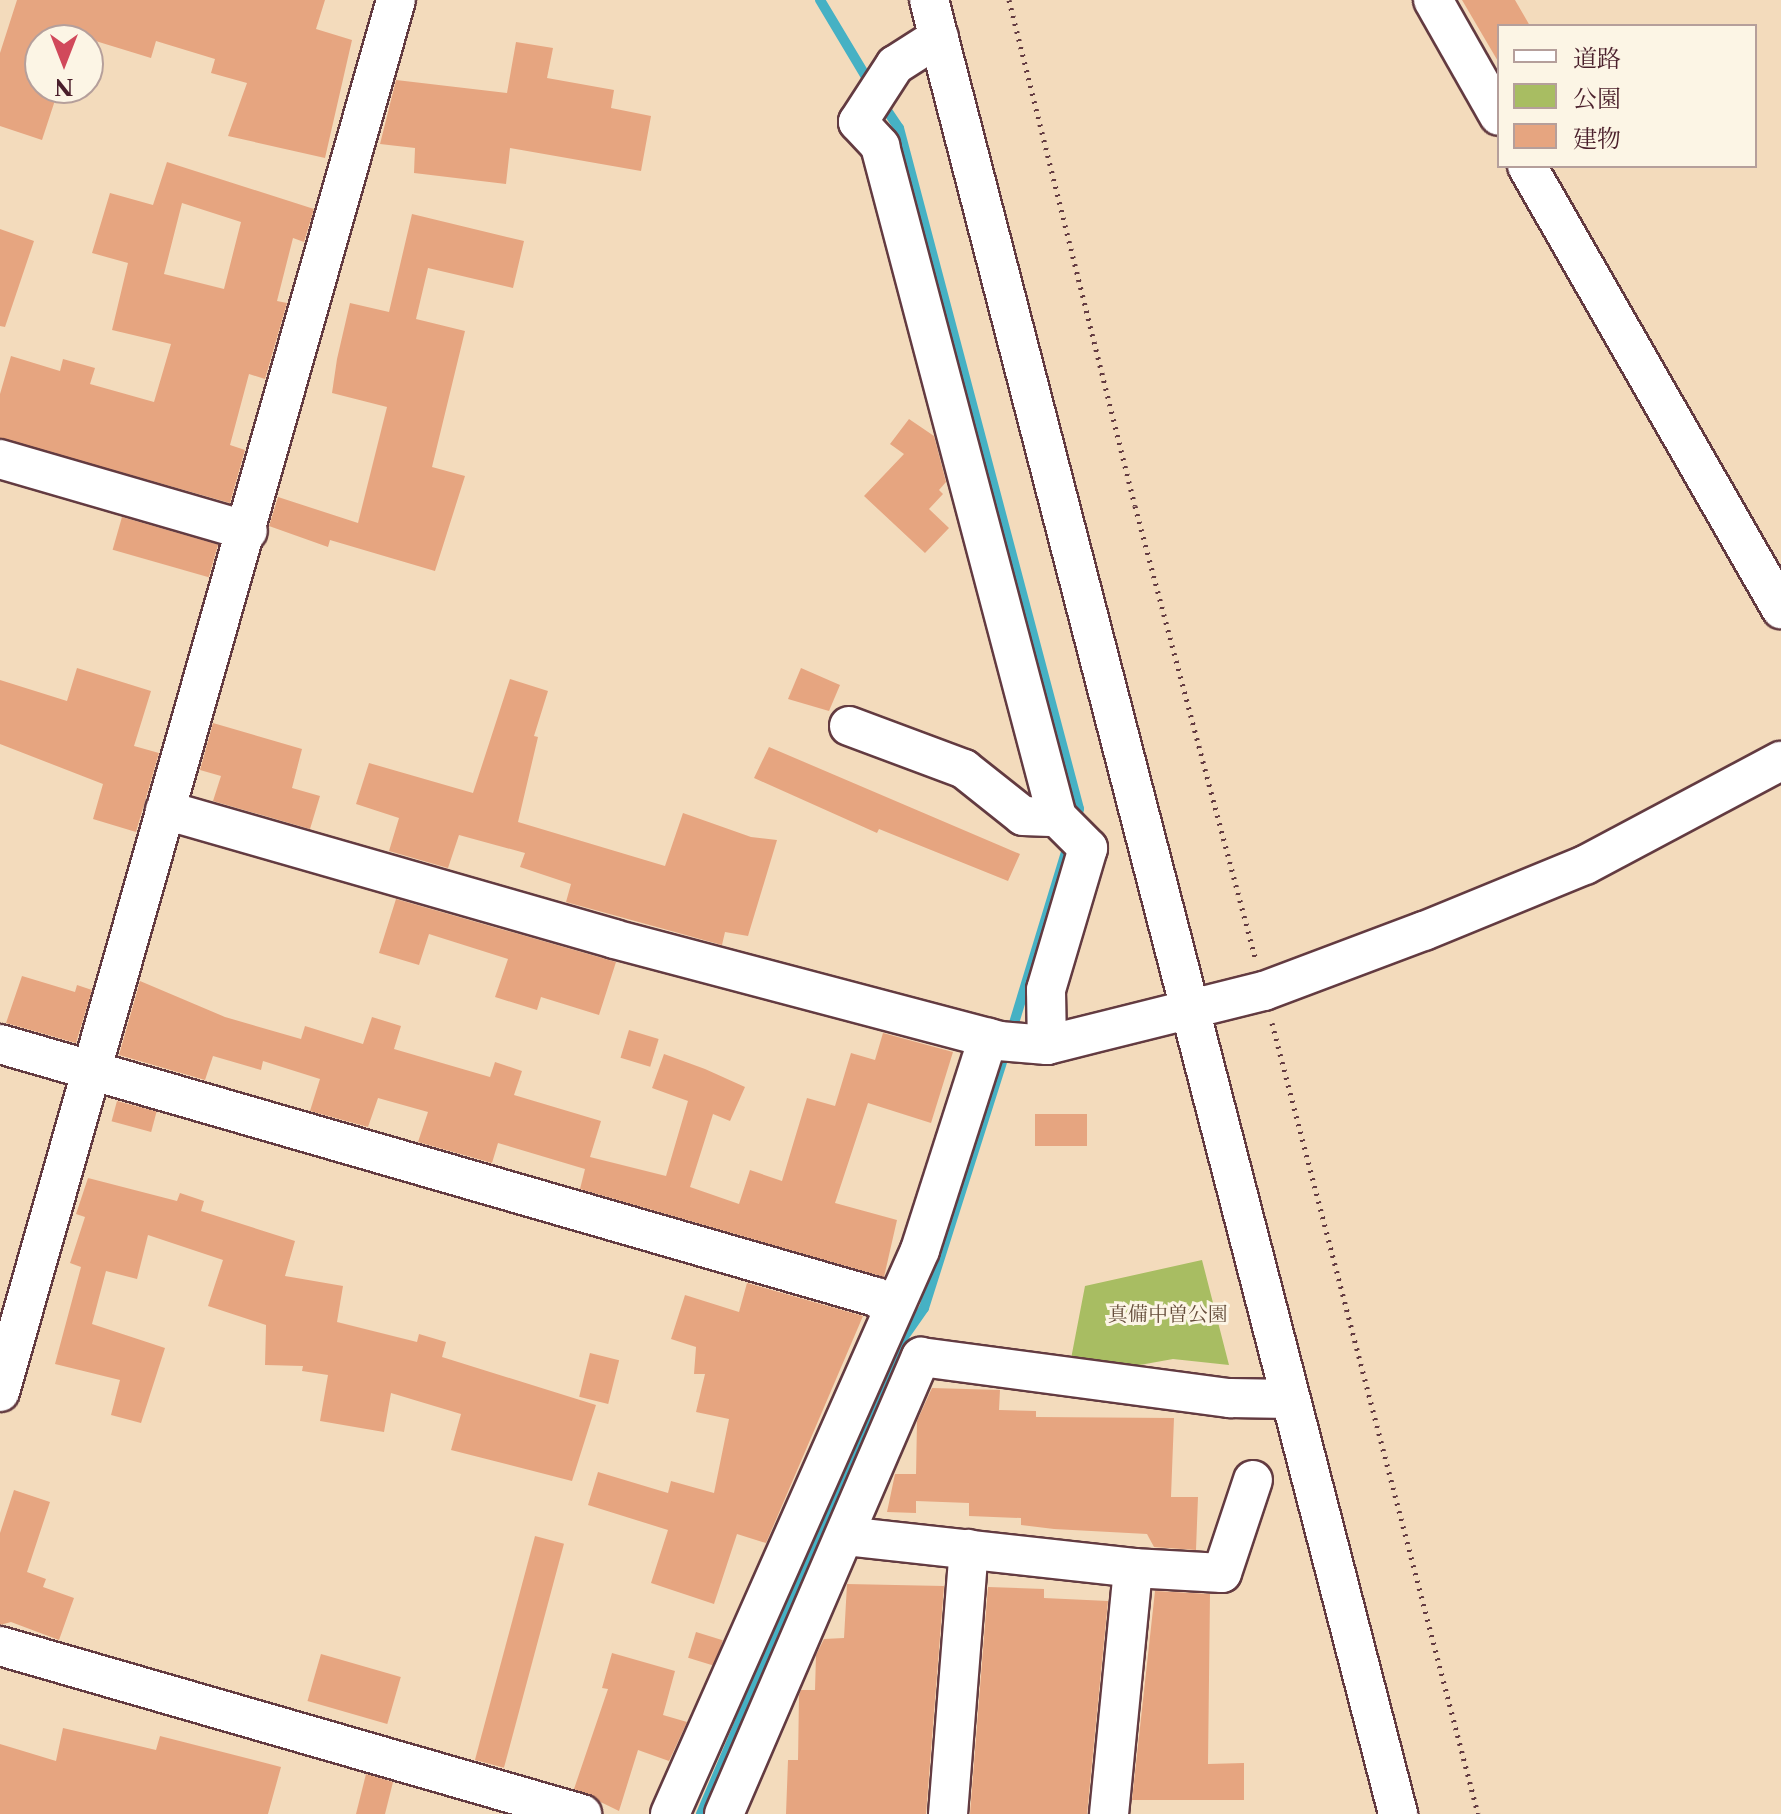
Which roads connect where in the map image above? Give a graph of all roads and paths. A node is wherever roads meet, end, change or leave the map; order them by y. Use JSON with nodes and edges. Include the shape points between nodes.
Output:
{"nodes":[{"id":1,"x":396,"y":0,"type":"edge"},
{"id":2,"x":929,"y":0,"type":"edge"},
{"id":3,"x":1009,"y":0,"type":"edge"},
{"id":4,"x":1433,"y":0,"type":"edge"},
{"id":5,"x":939,"y":37,"type":"junction"},
{"id":6,"x":1497,"y":112,"type":"edge"},
{"id":7,"x":1528,"y":168,"type":"edge"},
{"id":8,"x":0,"y":459,"type":"edge"},
{"id":9,"x":248,"y":531,"type":"junction"},
{"id":10,"x":1781,"y":609,"type":"edge"},
{"id":11,"x":849,"y":726,"type":"dead end"},
{"id":12,"x":1781,"y":761,"type":"edge"},
{"id":13,"x":165,"y":810,"type":"junction"},
{"id":14,"x":1066,"y":827,"type":"junction"},
{"id":15,"x":1260,"y":974,"type":"dead end"},
{"id":16,"x":1186,"y":1009,"type":"junction"},
{"id":17,"x":1269,"y":1010,"type":"dead end"},
{"id":18,"x":1014,"y":1042,"type":"junction"},
{"id":19,"x":0,"y":1044,"type":"edge"},
{"id":20,"x":89,"y":1069,"type":"junction"},
{"id":21,"x":892,"y":1308,"type":"junction"},
{"id":22,"x":0,"y":1392,"type":"edge"},
{"id":23,"x":1290,"y":1399,"type":"junction"},
{"id":24,"x":1253,"y":1480,"type":"dead end"},
{"id":25,"x":845,"y":1536,"type":"junction"},
{"id":26,"x":969,"y":1549,"type":"junction"},
{"id":27,"x":1133,"y":1568,"type":"junction"},
{"id":28,"x":0,"y":1646,"type":"edge"},
{"id":29,"x":582,"y":1814,"type":"edge"},
{"id":30,"x":670,"y":1814,"type":"edge"},
{"id":31,"x":724,"y":1814,"type":"edge"},
{"id":32,"x":948,"y":1814,"type":"edge"},
{"id":33,"x":1109,"y":1814,"type":"edge"},
{"id":34,"x":1398,"y":1814,"type":"edge"},
{"id":35,"x":1478,"y":1814,"type":"edge"}],
"edges":[{"from":1,"to":9,"type":"street"},
{"from":2,"to":5,"type":"street"},
{"from":3,"to":15,"type":"path","via":[[1135,506]]},
{"from":4,"to":6,"type":"street"},
{"from":5,"to":14,"type":"street","via":[[895,65],[858,122],[880,146]]},
{"from":5,"to":16,"type":"street"},
{"from":7,"to":10,"type":"street"},
{"from":8,"to":9,"type":"street"},
{"from":9,"to":13,"type":"street"},
{"from":11,"to":14,"type":"street","via":[[964,769],[1023,816]]},
{"from":12,"to":16,"type":"street","via":[[1585,865],[1264,991]]},
{"from":13,"to":18,"type":"street","via":[[614,939]]},
{"from":13,"to":20,"type":"street"},
{"from":14,"to":18,"type":"street","via":[[1088,848],[1046,990]]},
{"from":16,"to":18,"type":"street"},
{"from":16,"to":23,"type":"street"},
{"from":17,"to":35,"type":"path"},
{"from":18,"to":21,"type":"street"},
{"from":19,"to":20,"type":"street"},
{"from":20,"to":21,"type":"street","via":[[876,1297]]},
{"from":20,"to":22,"type":"street"},
{"from":21,"to":30,"type":"street"},
{"from":23,"to":25,"type":"street","via":[[1230,1398],[921,1357]]},
{"from":23,"to":34,"type":"street"},
{"from":24,"to":27,"type":"street","via":[[1222,1573]]},
{"from":25,"to":26,"type":"street"},
{"from":25,"to":31,"type":"street"},
{"from":26,"to":27,"type":"street"},
{"from":26,"to":32,"type":"street"},
{"from":27,"to":33,"type":"street"},
{"from":28,"to":29,"type":"street"}]}
